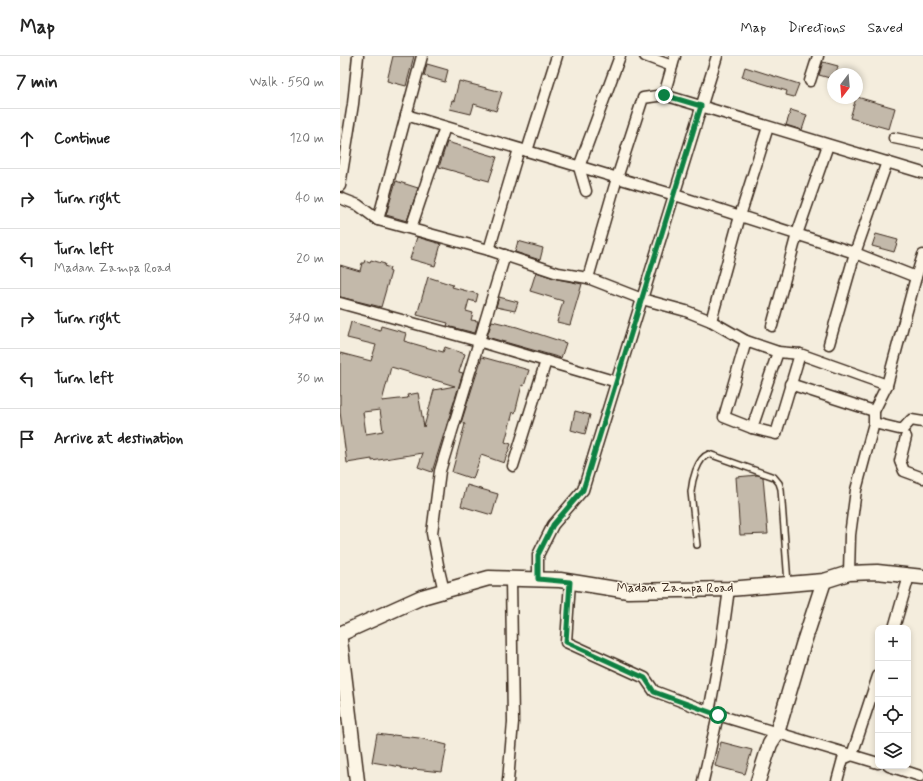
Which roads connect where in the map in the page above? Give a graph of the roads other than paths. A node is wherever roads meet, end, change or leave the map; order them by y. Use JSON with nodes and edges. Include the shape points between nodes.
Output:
{"nodes":[{"id":1,"x":358,"y":56,"type":"edge"},
{"id":2,"x":422,"y":56,"type":"edge"},
{"id":3,"x":557,"y":56,"type":"edge"},
{"id":4,"x":620,"y":56,"type":"edge"},
{"id":5,"x":644,"y":56,"type":"edge"},
{"id":6,"x":717,"y":56,"type":"edge"},
{"id":7,"x":818,"y":56,"type":"edge"},
{"id":8,"x":674,"y":61,"type":"edge"},
{"id":9,"x":810,"y":81,"type":"dead end"},
{"id":10,"x":664,"y":95,"type":"junction"},
{"id":11,"x":701,"y":106,"type":"junction"},
{"id":12,"x":406,"y":115,"type":"junction"},
{"id":13,"x":445,"y":127,"type":"junction"},
{"id":14,"x":768,"y":127,"type":"junction"},
{"id":15,"x":894,"y":138,"type":"dead end"},
{"id":16,"x":923,"y":144,"type":"edge"},
{"id":17,"x":828,"y":145,"type":"junction"},
{"id":18,"x":523,"y":150,"type":"junction"},
{"id":19,"x":886,"y":162,"type":"junction"},
{"id":20,"x":580,"y":167,"type":"junction"},
{"id":21,"x":923,"y":173,"type":"edge"},
{"id":22,"x":617,"y":178,"type":"junction"},
{"id":23,"x":340,"y":186,"type":"edge"},
{"id":24,"x":586,"y":191,"type":"dead end"},
{"id":25,"x":675,"y":195,"type":"junction"},
{"id":26,"x":340,"y":198,"type":"edge"},
{"id":27,"x":740,"y":216,"type":"junction"},
{"id":28,"x":378,"y":220,"type":"junction"},
{"id":29,"x":411,"y":228,"type":"junction"},
{"id":30,"x":797,"y":234,"type":"junction"},
{"id":31,"x":489,"y":250,"type":"junction"},
{"id":32,"x":855,"y":253,"type":"junction"},
{"id":33,"x":923,"y":255,"type":"edge"},
{"id":34,"x":505,"y":256,"type":"junction"},
{"id":35,"x":916,"y":277,"type":"junction"},
{"id":36,"x":588,"y":278,"type":"junction"},
{"id":37,"x":642,"y":299,"type":"junction"},
{"id":38,"x":340,"y":303,"type":"edge"},
{"id":39,"x":711,"y":321,"type":"junction"},
{"id":40,"x":772,"y":326,"type":"dead end"},
{"id":41,"x":478,"y":341,"type":"junction"},
{"id":42,"x":746,"y":341,"type":"junction"},
{"id":43,"x":829,"y":344,"type":"dead end"},
{"id":44,"x":778,"y":352,"type":"junction"},
{"id":45,"x":800,"y":354,"type":"junction"},
{"id":46,"x":546,"y":362,"type":"junction"},
{"id":47,"x":617,"y":382,"type":"junction"},
{"id":48,"x":790,"y":384,"type":"junction"},
{"id":49,"x":887,"y":385,"type":"junction"},
{"id":50,"x":874,"y":410,"type":"junction"},
{"id":51,"x":922,"y":419,"type":"edge"},
{"id":52,"x":874,"y":423,"type":"junction"},
{"id":53,"x":752,"y":428,"type":"junction"},
{"id":54,"x":906,"y":436,"type":"dead end"},
{"id":55,"x":513,"y":466,"type":"dead end"},
{"id":56,"x":923,"y":478,"type":"edge"},
{"id":57,"x":697,"y":545,"type":"dead end"},
{"id":58,"x":849,"y":573,"type":"junction"},
{"id":59,"x":916,"y":576,"type":"edge"},
{"id":60,"x":511,"y":578,"type":"junction"},
{"id":61,"x":538,"y":579,"type":"junction"},
{"id":62,"x":824,"y":581,"type":"junction"},
{"id":63,"x":570,"y":582,"type":"junction"},
{"id":64,"x":788,"y":584,"type":"junction"},
{"id":65,"x":729,"y":589,"type":"junction"},
{"id":66,"x":444,"y":591,"type":"junction"},
{"id":67,"x":895,"y":625,"type":"edge"},
{"id":68,"x":340,"y":634,"type":"edge"},
{"id":69,"x":340,"y":640,"type":"edge"},
{"id":70,"x":875,"y":685,"type":"edge"},
{"id":71,"x":713,"y":714,"type":"junction"},
{"id":72,"x":777,"y":734,"type":"junction"},
{"id":73,"x":852,"y":754,"type":"junction"},
{"id":74,"x":875,"y":762,"type":"edge"},
{"id":75,"x":901,"y":769,"type":"edge"},
{"id":76,"x":920,"y":774,"type":"edge"},
{"id":77,"x":357,"y":781,"type":"edge"},
{"id":78,"x":508,"y":781,"type":"edge"},
{"id":79,"x":704,"y":781,"type":"edge"},
{"id":80,"x":758,"y":781,"type":"edge"},
{"id":81,"x":837,"y":781,"type":"edge"}],
"edges":[{"from":1,"to":23,"type":"street"},
{"from":2,"to":12,"type":"street"},
{"from":3,"to":18,"type":"street"},
{"from":4,"to":20,"type":"street"},
{"from":5,"to":8,"type":"street"},
{"from":6,"to":11,"type":"street"},
{"from":7,"to":9,"type":"street"},
{"from":8,"to":10,"type":"street"},
{"from":10,"to":11,"type":"street"},
{"from":10,"to":22,"type":"street","via":[[643,98]]},
{"from":11,"to":14,"type":"street"},
{"from":11,"to":25,"type":"street"},
{"from":12,"to":13,"type":"street"},
{"from":12,"to":28,"type":"street"},
{"from":13,"to":18,"type":"street"},
{"from":13,"to":29,"type":"street"},
{"from":14,"to":17,"type":"street"},
{"from":14,"to":27,"type":"street"},
{"from":15,"to":16,"type":"street"},
{"from":17,"to":19,"type":"street"},
{"from":17,"to":30,"type":"street"},
{"from":18,"to":20,"type":"street"},
{"from":18,"to":31,"type":"street"},
{"from":19,"to":21,"type":"street"},
{"from":19,"to":32,"type":"street"},
{"from":20,"to":22,"type":"street"},
{"from":20,"to":24,"type":"street"},
{"from":22,"to":25,"type":"street"},
{"from":22,"to":36,"type":"street"},
{"from":25,"to":27,"type":"street"},
{"from":25,"to":37,"type":"street"},
{"from":26,"to":28,"type":"street","via":[[358,205]]},
{"from":27,"to":30,"type":"street"},
{"from":27,"to":39,"type":"street"},
{"from":28,"to":29,"type":"street"},
{"from":29,"to":31,"type":"street"},
{"from":30,"to":32,"type":"street"},
{"from":30,"to":40,"type":"street"},
{"from":31,"to":34,"type":"street"},
{"from":32,"to":35,"type":"street"},
{"from":32,"to":43,"type":"street"},
{"from":33,"to":35,"type":"street"},
{"from":34,"to":36,"type":"street","via":[[558,273]]},
{"from":34,"to":41,"type":"street"},
{"from":35,"to":49,"type":"street"},
{"from":36,"to":37,"type":"street"},
{"from":37,"to":39,"type":"street"},
{"from":37,"to":47,"type":"street"},
{"from":38,"to":41,"type":"street"},
{"from":39,"to":42,"type":"street"},
{"from":41,"to":46,"type":"street"},
{"from":41,"to":66,"type":"street","via":[[440,471],[432,534]]},
{"from":42,"to":44,"type":"street"},
{"from":42,"to":53,"type":"street","via":[[724,417]]},
{"from":44,"to":45,"type":"street"},
{"from":44,"to":53,"type":"street"},
{"from":45,"to":48,"type":"street"},
{"from":45,"to":49,"type":"street"},
{"from":46,"to":47,"type":"street"},
{"from":46,"to":55,"type":"street"},
{"from":47,"to":61,"type":"street","via":[[583,490],[553,525],[538,555]]},
{"from":48,"to":50,"type":"street"},
{"from":48,"to":53,"type":"street","via":[[776,434]]},
{"from":49,"to":50,"type":"street"},
{"from":50,"to":52,"type":"street"},
{"from":51,"to":52,"type":"street","via":[[911,420],[899,429]]},
{"from":52,"to":58,"type":"street","via":[[856,490],[850,535]]},
{"from":54,"to":56,"type":"street","via":[[900,461],[904,471]]},
{"from":57,"to":64,"type":"lane","via":[[691,492],[700,460],[704,456],[709,454],[774,477],[781,489]]},
{"from":58,"to":59,"type":"main road","name":"Madan Zampa Road","via":[[878,572]]},
{"from":58,"to":62,"type":"main road","name":"Madan Zampa Road"},
{"from":59,"to":67,"type":"street"},
{"from":60,"to":61,"type":"main road","name":"Madan Zampa Road"},
{"from":60,"to":66,"type":"main road","name":"Madan Zampa Road","via":[[488,578]]},
{"from":60,"to":78,"type":"street","via":[[513,722]]},
{"from":61,"to":63,"type":"main road","name":"Madan Zampa Road"},
{"from":62,"to":64,"type":"main road","name":"Madan Zampa Road"},
{"from":62,"to":72,"type":"main road"},
{"from":63,"to":65,"type":"main road","name":"Madan Zampa Road","via":[[628,591]]},
{"from":63,"to":71,"type":"street","via":[[566,642],[645,678],[654,692]]},
{"from":64,"to":65,"type":"main road","name":"Madan Zampa Road"},
{"from":65,"to":71,"type":"street"},
{"from":66,"to":68,"type":"main road","name":"Madan Zampa Road","via":[[422,597]]},
{"from":69,"to":77,"type":"main road"},
{"from":70,"to":73,"type":"street"},
{"from":71,"to":72,"type":"street"},
{"from":71,"to":79,"type":"street"},
{"from":72,"to":73,"type":"street"},
{"from":72,"to":80,"type":"main road","via":[[770,744]]},
{"from":73,"to":74,"type":"street"},
{"from":73,"to":81,"type":"street","via":[[843,759]]},
{"from":75,"to":76,"type":"street"}]}
